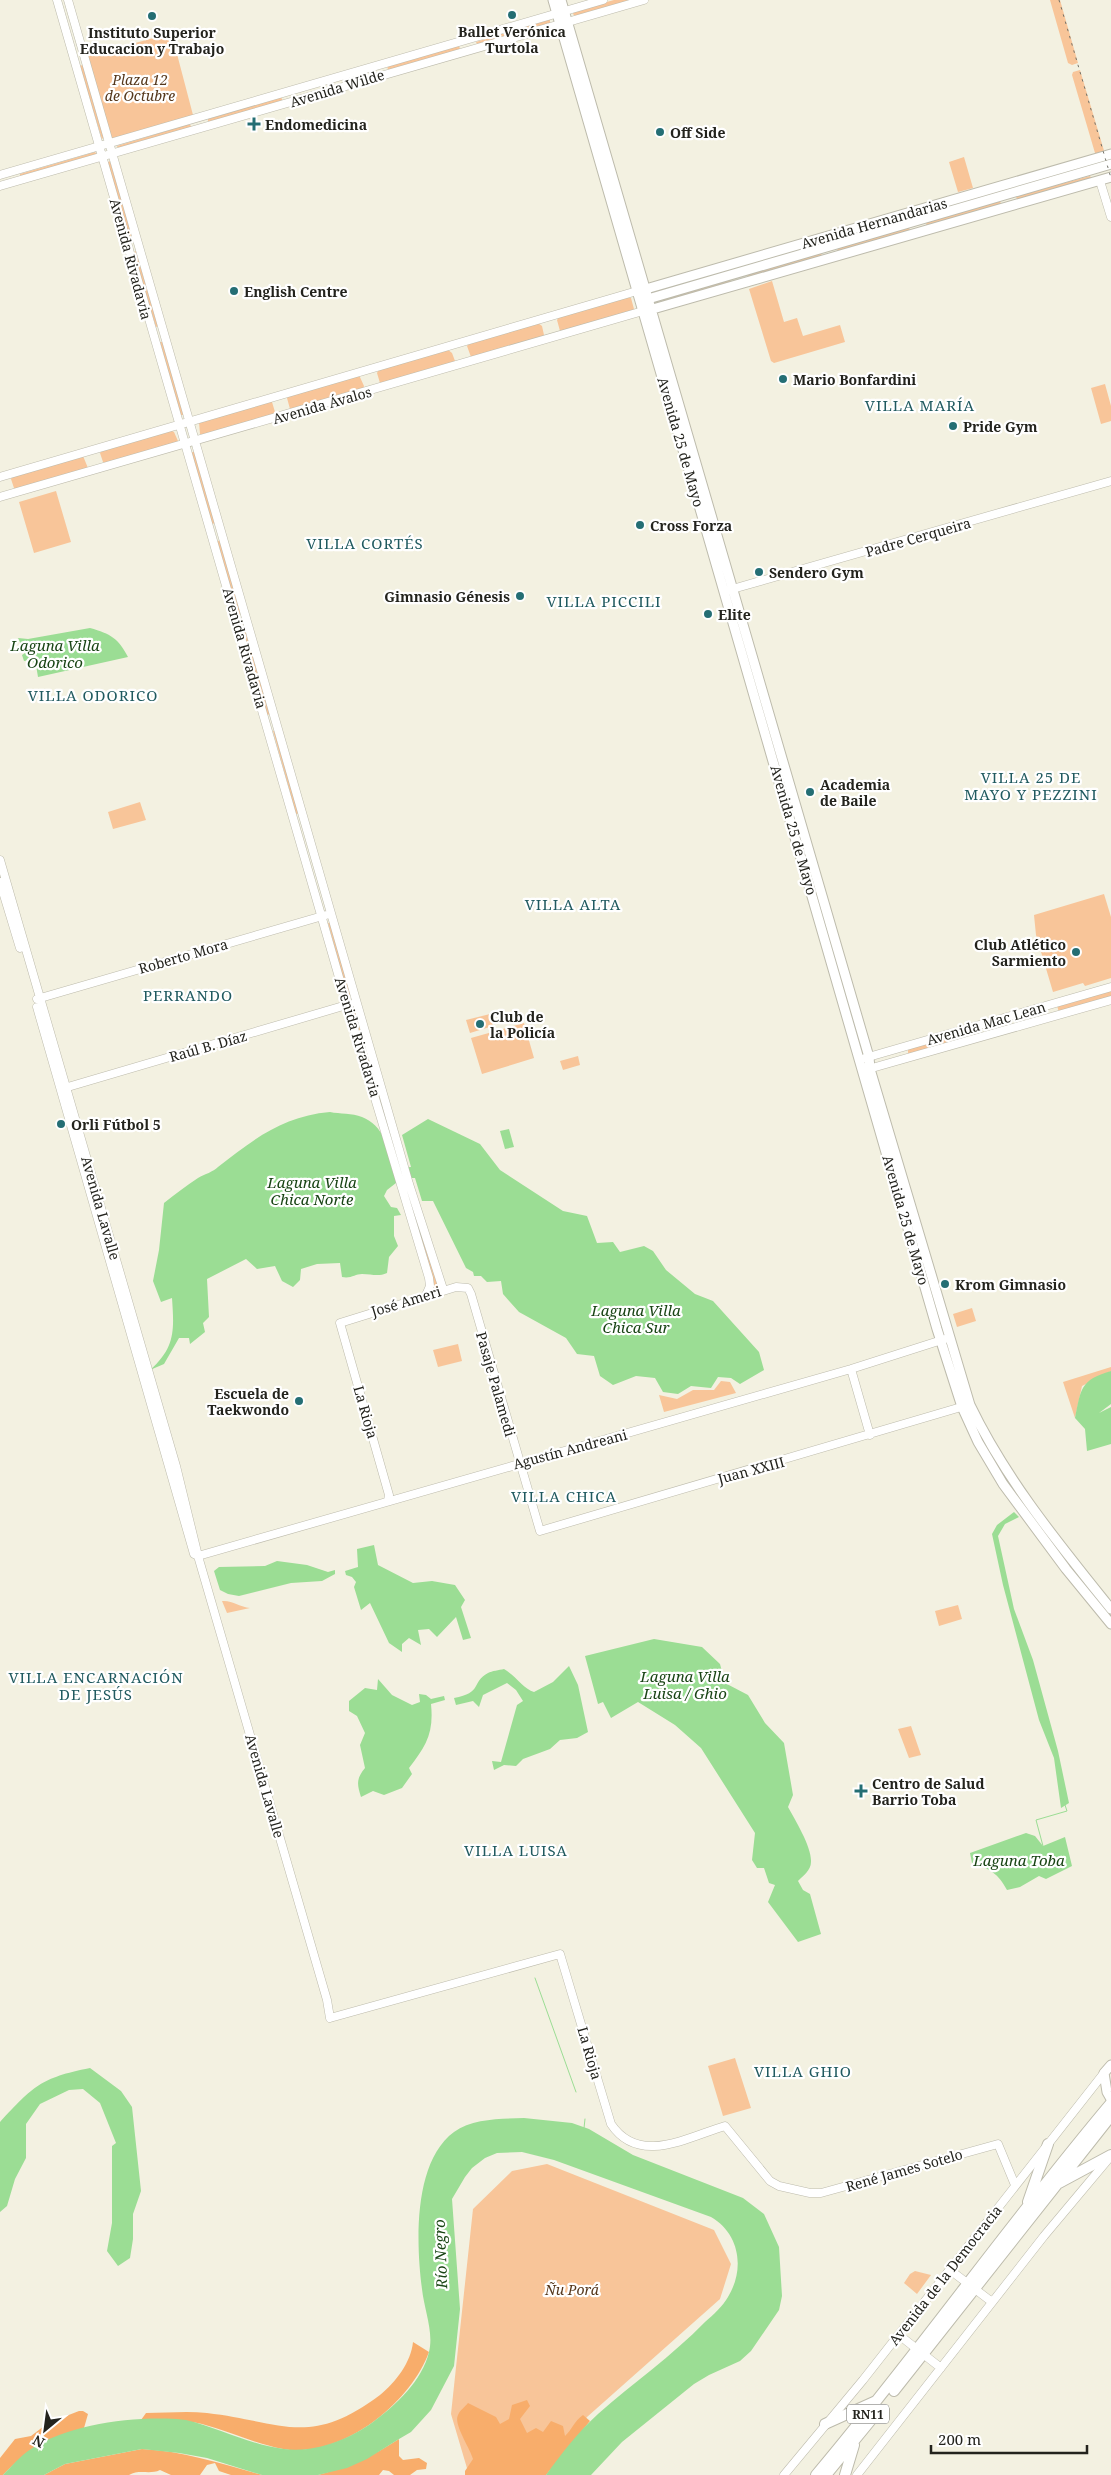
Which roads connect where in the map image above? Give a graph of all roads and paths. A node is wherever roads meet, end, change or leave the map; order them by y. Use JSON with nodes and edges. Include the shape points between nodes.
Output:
{"nodes":[{"id":1,"x":57,"y":0,"type":"edge"},
{"id":2,"x":68,"y":0,"type":"edge"},
{"id":3,"x":552,"y":0,"type":"edge"},
{"id":4,"x":561,"y":0,"type":"edge"},
{"id":5,"x":603,"y":0,"type":"edge"},
{"id":6,"x":644,"y":0,"type":"edge"},
{"id":7,"x":560,"y":13,"type":"junction"},
{"id":8,"x":563,"y":23,"type":"junction"},
{"id":9,"x":109,"y":145,"type":"junction"},
{"id":10,"x":100,"y":148,"type":"junction"},
{"id":11,"x":112,"y":154,"type":"junction"},
{"id":12,"x":1111,"y":154,"type":"edge"},
{"id":13,"x":103,"y":156,"type":"junction"},
{"id":14,"x":1111,"y":166,"type":"edge"},
{"id":15,"x":0,"y":175,"type":"edge"},
{"id":16,"x":1111,"y":177,"type":"edge"},
{"id":17,"x":1100,"y":181,"type":"junction"},
{"id":18,"x":0,"y":186,"type":"edge"},
{"id":19,"x":1111,"y":217,"type":"edge"},
{"id":20,"x":641,"y":290,"type":"junction"},
{"id":21,"x":648,"y":299,"type":"junction"},
{"id":22,"x":647,"y":310,"type":"junction"},
{"id":23,"x":190,"y":422,"type":"junction"},
{"id":24,"x":179,"y":424,"type":"junction"},
{"id":25,"x":195,"y":442,"type":"junction"},
{"id":26,"x":185,"y":444,"type":"junction"},
{"id":27,"x":0,"y":477,"type":"edge"},
{"id":28,"x":1111,"y":481,"type":"edge"},
{"id":29,"x":0,"y":497,"type":"edge"},
{"id":30,"x":728,"y":590,"type":"junction"},
{"id":31,"x":0,"y":860,"type":"edge"},
{"id":32,"x":0,"y":882,"type":"edge"},
{"id":33,"x":332,"y":914,"type":"junction"},
{"id":34,"x":322,"y":916,"type":"junction"},
{"id":35,"x":1111,"y":987,"type":"edge"},
{"id":36,"x":37,"y":999,"type":"junction"},
{"id":37,"x":1111,"y":1000,"type":"edge"},
{"id":38,"x":357,"y":1002,"type":"junction"},
{"id":39,"x":347,"y":1005,"type":"junction"},
{"id":40,"x":903,"y":1047,"type":"junction"},
{"id":41,"x":886,"y":1052,"type":"junction"},
{"id":42,"x":864,"y":1058,"type":"junction"},
{"id":43,"x":906,"y":1058,"type":"junction"},
{"id":44,"x":889,"y":1063,"type":"junction"},
{"id":45,"x":866,"y":1070,"type":"junction"},
{"id":46,"x":63,"y":1089,"type":"junction"},
{"id":47,"x":400,"y":1165,"type":"junction"},
{"id":48,"x":405,"y":1183,"type":"junction"},
{"id":49,"x":443,"y":1290,"type":"junction"},
{"id":50,"x":426,"y":1294,"type":"junction"},
{"id":51,"x":471,"y":1294,"type":"joint"},
{"id":52,"x":340,"y":1323,"type":"joint"},
{"id":53,"x":945,"y":1339,"type":"junction"},
{"id":54,"x":851,"y":1369,"type":"junction"},
{"id":55,"x":966,"y":1406,"type":"junction"},
{"id":56,"x":870,"y":1435,"type":"junction"},
{"id":57,"x":519,"y":1462,"type":"junction"},
{"id":58,"x":388,"y":1501,"type":"junction"},
{"id":59,"x":540,"y":1531,"type":"joint"},
{"id":60,"x":198,"y":1556,"type":"junction"},
{"id":61,"x":1111,"y":1609,"type":"edge"},
{"id":62,"x":1110,"y":1620,"type":"edge"},
{"id":63,"x":560,"y":1954,"type":"joint"},
{"id":64,"x":1111,"y":2064,"type":"edge"},
{"id":65,"x":1104,"y":2073,"type":"junction"},
{"id":66,"x":1111,"y":2099,"type":"edge"},
{"id":67,"x":1111,"y":2103,"type":"edge"},
{"id":68,"x":1111,"y":2116,"type":"edge"},
{"id":69,"x":1048,"y":2144,"type":"junction"},
{"id":70,"x":1111,"y":2156,"type":"edge"},
{"id":71,"x":1056,"y":2184,"type":"junction"},
{"id":72,"x":1015,"y":2185,"type":"junction"},
{"id":73,"x":810,"y":2194,"type":"joint"},
{"id":74,"x":1021,"y":2216,"type":"junction"},
{"id":75,"x":950,"y":2270,"type":"junction"},
{"id":76,"x":971,"y":2285,"type":"junction"},
{"id":77,"x":992,"y":2302,"type":"junction"},
{"id":78,"x":899,"y":2335,"type":"junction"},
{"id":79,"x":919,"y":2352,"type":"junction"},
{"id":80,"x":941,"y":2368,"type":"junction"},
{"id":81,"x":880,"y":2400,"type":"junction"},
{"id":82,"x":825,"y":2424,"type":"junction"},
{"id":83,"x":856,"y":2439,"type":"junction"},
{"id":84,"x":784,"y":2475,"type":"edge"},
{"id":85,"x":816,"y":2475,"type":"edge"},
{"id":86,"x":826,"y":2475,"type":"edge"},
{"id":87,"x":845,"y":2475,"type":"edge"},
{"id":88,"x":857,"y":2475,"type":"edge"}],
"edges":[{"from":1,"to":10,"type":"street","name":"Avenida Rivadavia"},
{"from":2,"to":9,"type":"street","name":"Avenida Rivadavia"},
{"from":3,"to":7,"type":"main road","name":"Avenida 25 de Mayo"},
{"from":4,"to":7,"type":"main road","name":"Avenida 25 de Mayo"},
{"from":5,"to":7,"type":"street","name":"Avenida Wilde"},
{"from":6,"to":8,"type":"street","name":"Avenida Wilde"},
{"from":7,"to":8,"type":"main road","name":"Avenida 25 de Mayo"},
{"from":7,"to":9,"type":"street","name":"Avenida Wilde"},
{"from":8,"to":11,"type":"street","name":"Avenida Wilde"},
{"from":8,"to":20,"type":"main road","name":"Avenida 25 de Mayo"},
{"from":9,"to":10,"type":"street","name":"Avenida Wilde"},
{"from":9,"to":11,"type":"street","name":"Avenida Rivadavia"},
{"from":10,"to":13,"type":"street","name":"Avenida Rivadavia"},
{"from":10,"to":15,"type":"street","name":"Avenida Wilde"},
{"from":11,"to":13,"type":"street","name":"Avenida Wilde"},
{"from":11,"to":23,"type":"street","name":"Avenida Rivadavia"},
{"from":12,"to":20,"type":"main road","name":"Avenida Hernandarias"},
{"from":13,"to":18,"type":"street","name":"Avenida Wilde"},
{"from":13,"to":24,"type":"street","name":"Avenida Rivadavia"},
{"from":14,"to":21,"type":"main road","name":"Avenida Hernandarias"},
{"from":16,"to":17,"type":"main road","name":"Avenida Hernandarias"},
{"from":17,"to":19,"type":"street"},
{"from":17,"to":22,"type":"main road","name":"Avenida Hernandarias"},
{"from":20,"to":21,"type":"main road","name":"Avenida 25 de Mayo"},
{"from":20,"to":22,"type":"main road","name":"Avenida 25 de Mayo"},
{"from":20,"to":23,"type":"street","name":"Avenida Ávalos"},
{"from":21,"to":22,"type":"main road","name":"Avenida 25 de Mayo"},
{"from":22,"to":25,"type":"street","name":"Avenida Ávalos"},
{"from":22,"to":30,"type":"main road","name":"Avenida 25 de Mayo"},
{"from":23,"to":24,"type":"street","name":"Avenida Ávalos"},
{"from":23,"to":25,"type":"street","name":"Avenida Rivadavia"},
{"from":24,"to":26,"type":"street","name":"Avenida Rivadavia"},
{"from":24,"to":27,"type":"street","name":"Avenida Ávalos"},
{"from":25,"to":26,"type":"street","name":"Avenida Ávalos"},
{"from":25,"to":33,"type":"street","name":"Avenida Rivadavia"},
{"from":26,"to":29,"type":"street","name":"Avenida Ávalos"},
{"from":26,"to":34,"type":"street","name":"Avenida Rivadavia"},
{"from":28,"to":30,"type":"street","name":"Padre Cerqueira"},
{"from":30,"to":42,"type":"main road","name":"Avenida 25 de Mayo"},
{"from":31,"to":36,"type":"street","name":"Avenida Lavalle"},
{"from":32,"to":36,"type":"street","name":"Avenida Lavalle"},
{"from":33,"to":34,"type":"street","name":"Roberto Mora"},
{"from":33,"to":38,"type":"street","name":"Avenida Rivadavia"},
{"from":34,"to":36,"type":"street","name":"Roberto Mora"},
{"from":34,"to":39,"type":"street","name":"Avenida Rivadavia"},
{"from":35,"to":40,"type":"street","name":"Avenida Mac Lean"},
{"from":36,"to":46,"type":"street","name":"Avenida Lavalle"},
{"from":37,"to":43,"type":"street","name":"Avenida Mac Lean"},
{"from":38,"to":39,"type":"street","name":"Raúl B. Díaz"},
{"from":38,"to":47,"type":"street","name":"Avenida Rivadavia"},
{"from":39,"to":46,"type":"street","name":"Raúl B. Díaz"},
{"from":39,"to":47,"type":"street","name":"Avenida Rivadavia"},
{"from":40,"to":41,"type":"street","name":"Avenida Mac Lean"},
{"from":40,"to":43,"type":"street"},
{"from":41,"to":42,"type":"street","name":"Avenida Mac Lean"},
{"from":41,"to":44,"type":"street"},
{"from":42,"to":45,"type":"main road","name":"Avenida 25 de Mayo"},
{"from":43,"to":44,"type":"street","name":"Avenida Mac Lean"},
{"from":44,"to":45,"type":"street","name":"Avenida Mac Lean"},
{"from":45,"to":53,"type":"main road","name":"Avenida 25 de Mayo"},
{"from":46,"to":60,"type":"street","name":"Avenida Lavalle","via":[[176,1466]]},
{"from":47,"to":48,"type":"street","name":"Avenida Rivadavia"},
{"from":48,"to":49,"type":"street","name":"Avenida Rivadavia"},
{"from":48,"to":50,"type":"street","name":"Avenida Rivadavia","via":[[429,1278]]},
{"from":49,"to":50,"type":"street","name":"José Ameri"},
{"from":49,"to":51,"type":"street","name":"José Ameri","via":[[462,1287],[468,1288]]},
{"from":50,"to":52,"type":"street","name":"José Ameri"},
{"from":51,"to":57,"type":"street","name":"Pasaje Palamedi"},
{"from":52,"to":58,"type":"street","name":"La Rioja","via":[[387,1487]]},
{"from":53,"to":54,"type":"street","name":"Agustín Andreani"},
{"from":53,"to":55,"type":"main road","name":"Avenida 25 de Mayo"},
{"from":54,"to":56,"type":"street"},
{"from":54,"to":57,"type":"street","name":"Agustín Andreani"},
{"from":55,"to":56,"type":"street","name":"Juan XXIII"},
{"from":55,"to":61,"type":"main road","name":"Avenida 25 de Mayo","via":[[1007,1474]]},
{"from":55,"to":62,"type":"main road","name":"Avenida 25 de Mayo","via":[[978,1442],[1003,1484],[1066,1569]]},
{"from":56,"to":59,"type":"street","name":"Juan XXIII"},
{"from":57,"to":58,"type":"street","name":"Agustín Andreani"},
{"from":57,"to":59,"type":"street","name":"Pasaje Palamedi"},
{"from":58,"to":60,"type":"street","name":"Agustín Andreani"},
{"from":60,"to":63,"type":"street","name":"Avenida Lavalle","via":[[330,2018]]},
{"from":63,"to":73,"type":"street","name":"La Rioja","via":[[612,2124],[623,2139],[631,2144],[658,2146],[725,2126],[770,2181]]},
{"from":64,"to":65,"type":"main road","number":"RN11"},
{"from":65,"to":66,"type":"main road"},
{"from":65,"to":69,"type":"street","name":"Avenida de la Democracia","number":"RN11"},
{"from":67,"to":74,"type":"highway","name":"Avenida de la Democracia","number":"RN11"},
{"from":68,"to":71,"type":"highway","name":"Avenida de la Democracia","number":"RN11"},
{"from":69,"to":72,"type":"street","name":"Avenida de la Democracia","number":"RN11"},
{"from":69,"to":74,"type":"highway","number":"RN11"},
{"from":70,"to":71,"type":"highway"},
{"from":70,"to":77,"type":"street"},
{"from":71,"to":76,"type":"highway","name":"Avenida de la Democracia","number":"RN11"},
{"from":72,"to":73,"type":"street","name":"René James Sotelo","via":[[998,2144],[873,2180]]},
{"from":72,"to":75,"type":"street","name":"Avenida de la Democracia","number":"RN11"},
{"from":74,"to":76,"type":"highway","name":"Avenida de la Democracia","number":"RN11"},
{"from":75,"to":76,"type":"street"},
{"from":75,"to":78,"type":"street","name":"Avenida de la Democracia","number":"RN11"},
{"from":76,"to":77,"type":"street"},
{"from":76,"to":79,"type":"highway","name":"Avenida de la Democracia","number":"RN11"},
{"from":77,"to":80,"type":"street"},
{"from":78,"to":79,"type":"street"},
{"from":78,"to":82,"type":"street","name":"Avenida de la Democracia","number":"RN11"},
{"from":79,"to":80,"type":"street"},
{"from":79,"to":81,"type":"highway","name":"Avenida de la Democracia","number":"RN11"},
{"from":79,"to":83,"type":"highway","name":"Avenida de la Democracia","number":"RN11"},
{"from":80,"to":88,"type":"street"},
{"from":81,"to":82,"type":"highway"},
{"from":81,"to":85,"type":"highway","name":"Avenida de la Democracia","number":"RN11"},
{"from":82,"to":84,"type":"street","name":"Avenida de la Democracia","number":"RN11"},
{"from":83,"to":86,"type":"highway","name":"Avenida de la Democracia","number":"RN11"},
{"from":83,"to":87,"type":"highway"}]}
